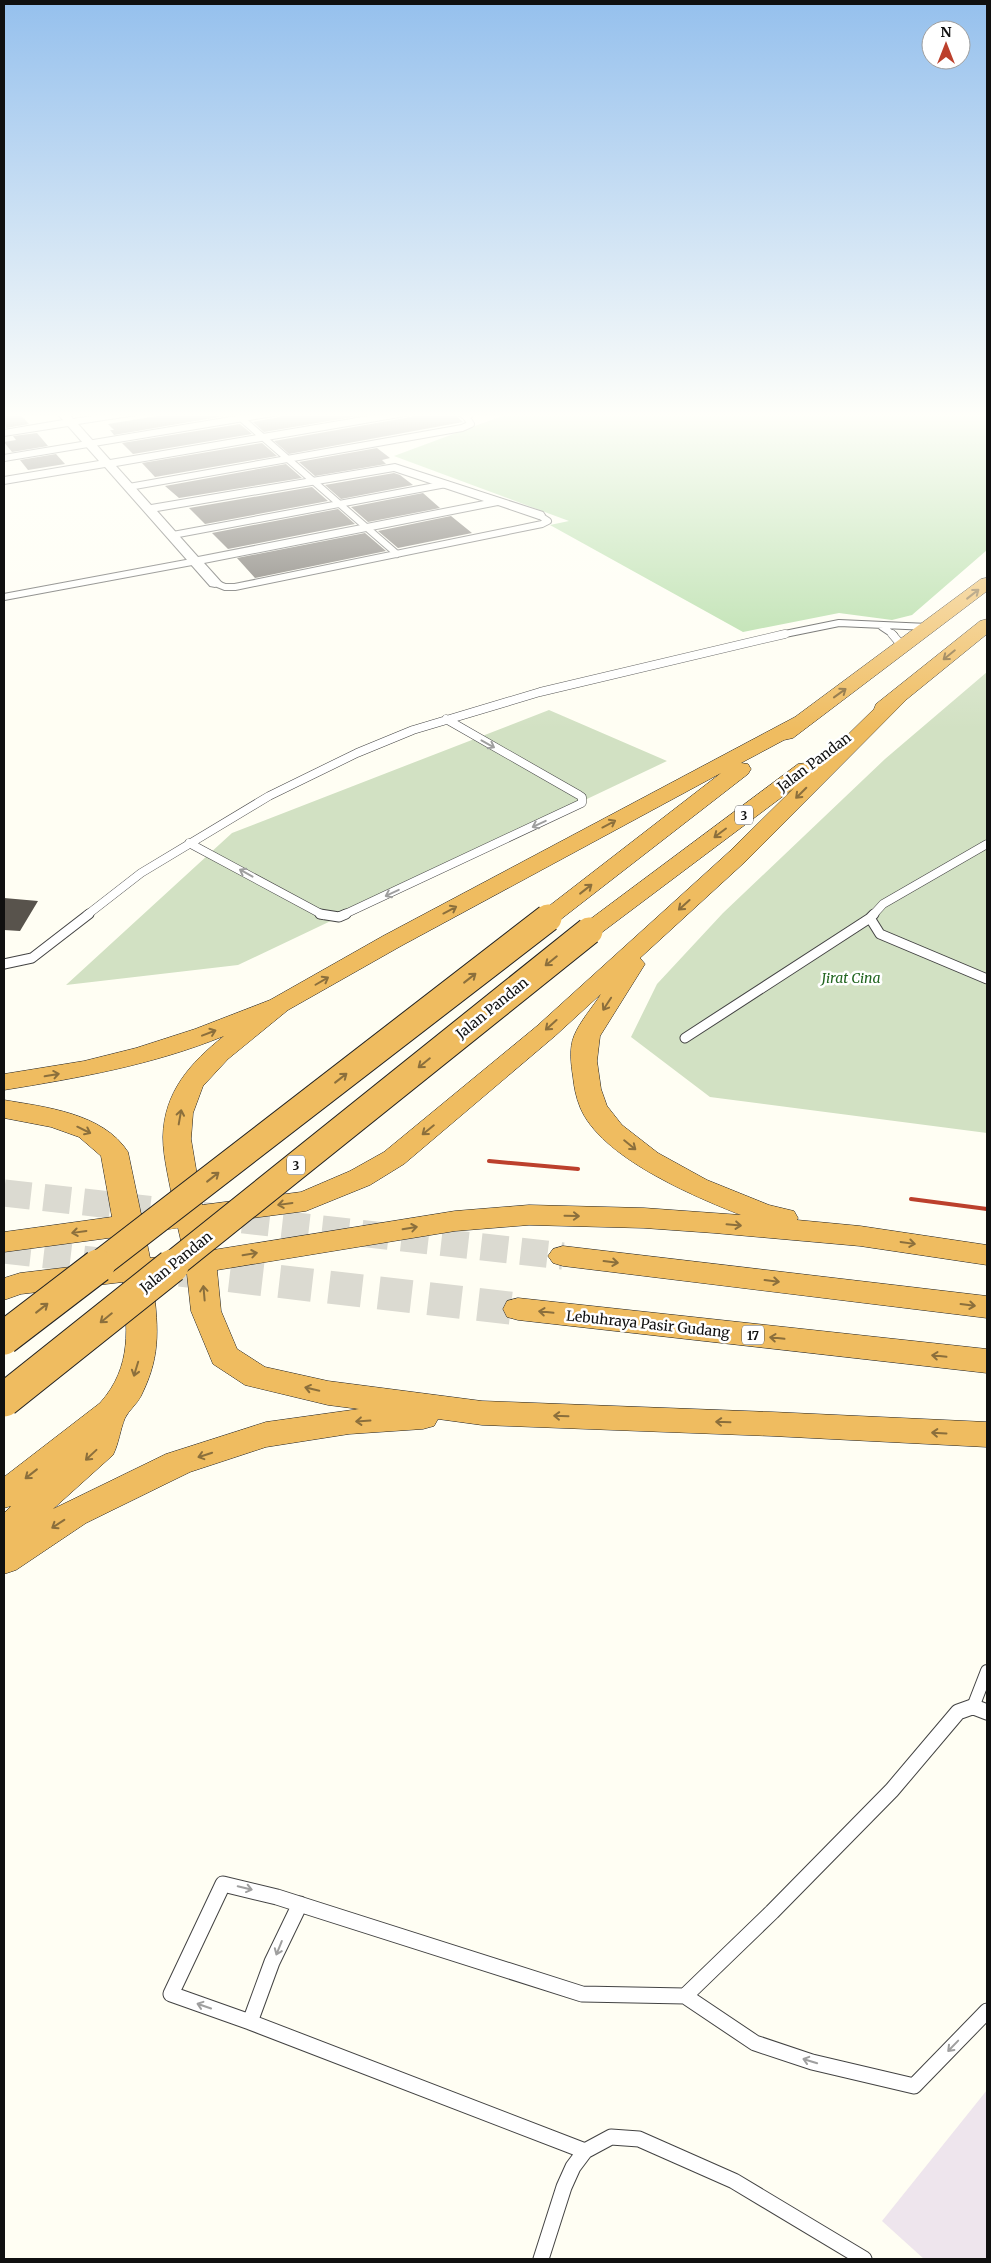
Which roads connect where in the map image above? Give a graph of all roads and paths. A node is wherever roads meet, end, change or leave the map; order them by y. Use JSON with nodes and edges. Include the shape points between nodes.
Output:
{"nodes":[{"id":1,"x":158,"y":518,"type":"edge"},
{"id":2,"x":267,"y":518,"type":"edge"},
{"id":3,"x":356,"y":518,"type":"edge"},
{"id":4,"x":420,"y":518,"type":"edge"},
{"id":5,"x":543,"y":518,"type":"edge"},
{"id":6,"x":368,"y":528,"type":"junction"},
{"id":7,"x":173,"y":535,"type":"junction"},
{"id":8,"x":398,"y":554,"type":"junction"},
{"id":9,"x":197,"y":561,"type":"junction"},
{"id":10,"x":215,"y":582,"type":"joint"},
{"id":11,"x":987,"y":583,"type":"edge"},
{"id":12,"x":4,"y":597,"type":"edge"},
{"id":13,"x":987,"y":625,"type":"edge"},
{"id":14,"x":881,"y":626,"type":"junction"},
{"id":15,"x":931,"y":627,"type":"junction"},
{"id":16,"x":903,"y":647,"type":"junction"},
{"id":17,"x":898,"y":697,"type":"junction"},
{"id":18,"x":446,"y":719,"type":"junction"},
{"id":19,"x":801,"y":722,"type":"junction"},
{"id":20,"x":189,"y":843,"type":"junction"},
{"id":21,"x":987,"y":844,"type":"edge"},
{"id":22,"x":870,"y":918,"type":"junction"},
{"id":23,"x":652,"y":934,"type":"junction"},
{"id":24,"x":4,"y":964,"type":"edge"},
{"id":25,"x":987,"y":980,"type":"edge"},
{"id":26,"x":279,"y":1005,"type":"junction"},
{"id":27,"x":685,"y":1038,"type":"dead end"},
{"id":28,"x":4,"y":1082,"type":"edge"},
{"id":29,"x":4,"y":1109,"type":"edge"},
{"id":30,"x":190,"y":1217,"type":"junction"},
{"id":31,"x":127,"y":1225,"type":"junction"},
{"id":32,"x":860,"y":1236,"type":"junction"},
{"id":33,"x":4,"y":1242,"type":"edge"},
{"id":34,"x":987,"y":1255,"type":"edge"},
{"id":35,"x":563,"y":1256,"type":"tunnel mouth"},
{"id":36,"x":201,"y":1262,"type":"junction"},
{"id":37,"x":137,"y":1268,"type":"junction"},
{"id":38,"x":4,"y":1289,"type":"edge"},
{"id":39,"x":987,"y":1308,"type":"edge"},
{"id":40,"x":518,"y":1309,"type":"tunnel mouth"},
{"id":41,"x":4,"y":1338,"type":"edge"},
{"id":42,"x":987,"y":1361,"type":"edge"},
{"id":43,"x":4,"y":1400,"type":"edge"},
{"id":44,"x":111,"y":1412,"type":"junction"},
{"id":45,"x":482,"y":1414,"type":"junction"},
{"id":46,"x":987,"y":1435,"type":"edge"},
{"id":47,"x":4,"y":1495,"type":"edge"},
{"id":48,"x":4,"y":1533,"type":"edge"},
{"id":49,"x":4,"y":1560,"type":"edge"},
{"id":50,"x":987,"y":1671,"type":"edge"},
{"id":51,"x":973,"y":1707,"type":"junction"},
{"id":52,"x":987,"y":1712,"type":"edge"},
{"id":53,"x":300,"y":1904,"type":"junction"},
{"id":54,"x":685,"y":1996,"type":"junction"},
{"id":55,"x":987,"y":2011,"type":"edge"},
{"id":56,"x":250,"y":2022,"type":"junction"},
{"id":57,"x":585,"y":2151,"type":"junction"},
{"id":58,"x":541,"y":2259,"type":"edge"},
{"id":59,"x":864,"y":2259,"type":"edge"}],
"edges":[{"from":1,"to":7,"type":"street"},
{"from":2,"to":7,"type":"lane"},
{"from":3,"to":6,"type":"lane"},
{"from":4,"to":6,"type":"street"},
{"from":5,"to":8,"type":"lane","via":[[548,521]]},
{"from":6,"to":8,"type":"lane"},
{"from":6,"to":9,"type":"street"},
{"from":7,"to":9,"type":"street"},
{"from":8,"to":10,"type":"lane","via":[[235,587]]},
{"from":9,"to":10,"type":"street"},
{"from":9,"to":12,"type":"lane"},
{"from":15,"to":11,"type":"highway","one_way":true},
{"from":13,"to":17,"type":"highway","name":"Jalan Pandan","number":"3","one_way":true},
{"from":14,"to":15,"type":"lane"},
{"from":14,"to":16,"type":"lane","via":[[896,636]]},
{"from":14,"to":18,"type":"lane","via":[[839,623],[818,626],[540,692]]},
{"from":15,"to":16,"type":"highway"},
{"from":19,"to":16,"type":"highway","one_way":true},
{"from":17,"to":23,"type":"highway","one_way":true,"via":[[738,856]]},
{"from":17,"to":43,"type":"highway","name":"Jalan Pandan","number":"3","one_way":true,"bridge":true,"via":[[589,931]]},
{"from":18,"to":20,"type":"lane","via":[[357,754],[269,796]]},
{"from":18,"to":20,"type":"lane","one_way":true,"via":[[579,795],[582,803],[339,917],[322,915]]},
{"from":26,"to":19,"type":"highway","one_way":true},
{"from":41,"to":19,"type":"highway","one_way":true,"bridge":true},
{"from":20,"to":24,"type":"lane","via":[[141,873],[32,958]]},
{"from":21,"to":22,"type":"lane","via":[[883,904]]},
{"from":22,"to":25,"type":"lane","via":[[880,934]]},
{"from":22,"to":27,"type":"lane"},
{"from":23,"to":30,"type":"highway","one_way":true,"via":[[546,1031],[394,1158],[360,1178],[306,1201]]},
{"from":23,"to":32,"type":"highway","one_way":true,"via":[[587,1036],[584,1061],[594,1108],[612,1131],[648,1159],[697,1187],[762,1213]]},
{"from":28,"to":26,"type":"highway","one_way":true,"via":[[84,1070],[144,1054],[204,1035]]},
{"from":30,"to":26,"type":"highway","one_way":true,"via":[[177,1139],[179,1113],[191,1083],[219,1053]]},
{"from":29,"to":31,"type":"highway","one_way":true,"via":[[57,1119],[88,1131],[114,1152]]},
{"from":30,"to":31,"type":"highway"},
{"from":30,"to":36,"type":"highway"},
{"from":31,"to":33,"type":"highway","one_way":true},
{"from":31,"to":37,"type":"highway"},
{"from":32,"to":34,"type":"highway","one_way":true},
{"from":36,"to":32,"type":"highway","one_way":true,"via":[[455,1221],[529,1215],[644,1218]]},
{"from":35,"to":39,"type":"highway","one_way":true},
{"from":36,"to":37,"type":"highway"},
{"from":45,"to":36,"type":"highway","one_way":true,"via":[[328,1393],[256,1377],[224,1356],[206,1311]]},
{"from":37,"to":38,"type":"highway"},
{"from":37,"to":44,"type":"highway","one_way":true,"via":[[143,1336],[137,1370],[125,1396]]},
{"from":42,"to":40,"type":"highway","name":"Lebuhraya Pasir Gudang","number":"17","one_way":true},
{"from":44,"to":47,"type":"highway","one_way":true},
{"from":44,"to":48,"type":"highway","one_way":true,"via":[[101,1446]]},
{"from":46,"to":45,"type":"highway","one_way":true},
{"from":45,"to":49,"type":"highway","one_way":true,"via":[[349,1422],[266,1435],[178,1463],[136,1483],[74,1513]]},
{"from":50,"to":51,"type":"lane"},
{"from":51,"to":52,"type":"lane"},
{"from":51,"to":54,"type":"lane","via":[[958,1712],[892,1790]]},
{"from":53,"to":54,"type":"lane","via":[[582,1994]]},
{"from":53,"to":56,"type":"lane","one_way":true,"via":[[288,1924]]},
{"from":56,"to":53,"type":"lane","one_way":true,"via":[[171,1994],[223,1884]]},
{"from":55,"to":54,"type":"lane","one_way":true,"via":[[914,2086],[812,2062],[755,2043]]},
{"from":56,"to":57,"type":"lane"},
{"from":57,"to":58,"type":"lane","via":[[564,2187]]},
{"from":57,"to":59,"type":"lane","via":[[611,2137],[639,2139],[734,2181]]}]}
